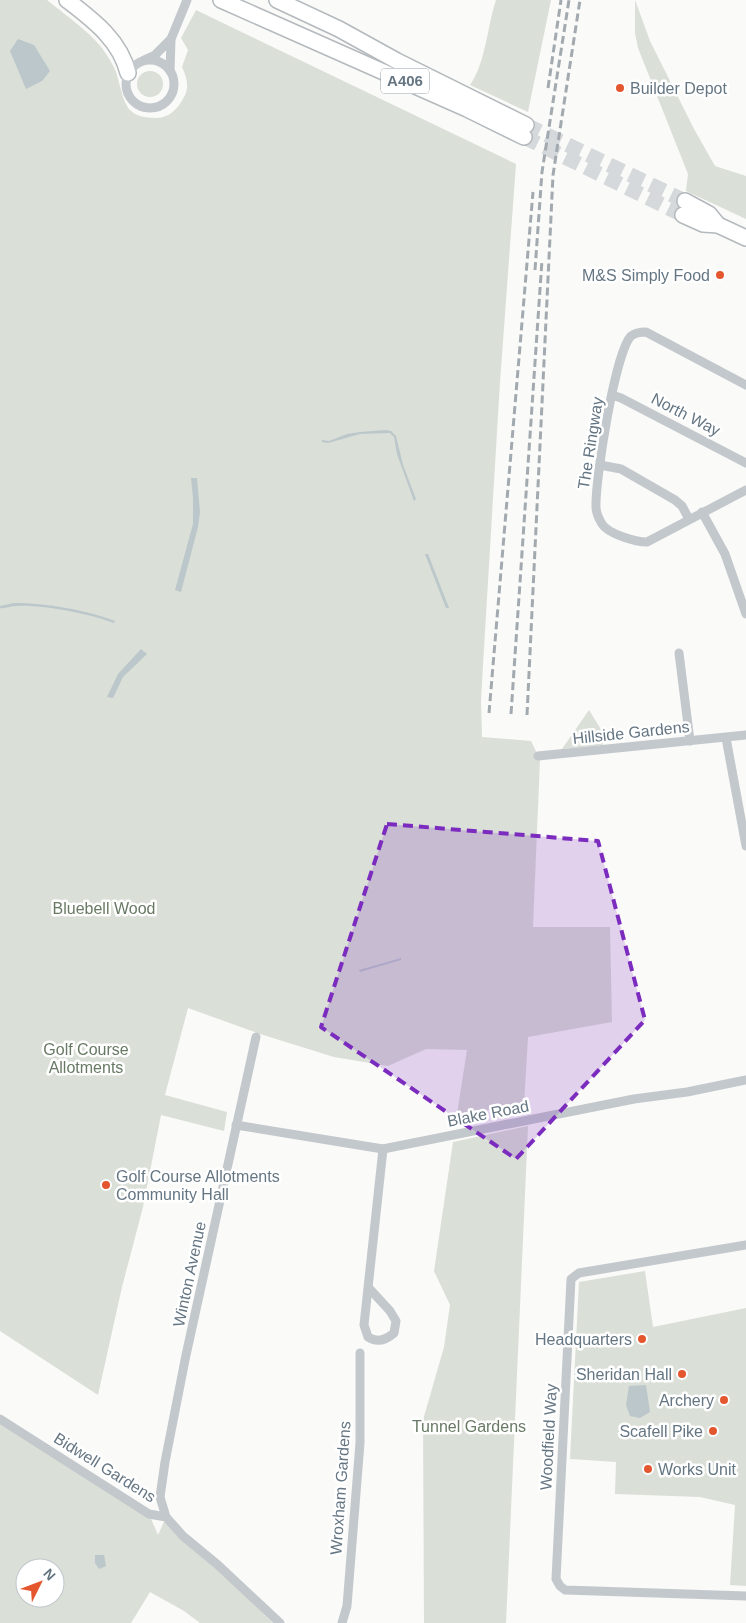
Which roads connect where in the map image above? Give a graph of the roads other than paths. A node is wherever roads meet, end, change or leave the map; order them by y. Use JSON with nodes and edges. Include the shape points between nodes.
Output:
{"nodes":[{"id":1,"x":67,"y":0,"type":"edge"},
{"id":2,"x":187,"y":0,"type":"edge"},
{"id":3,"x":221,"y":0,"type":"edge"},
{"id":4,"x":277,"y":0,"type":"edge"},
{"id":5,"x":171,"y":39,"type":"junction"},
{"id":6,"x":143,"y":61,"type":"junction"},
{"id":7,"x":170,"y":71,"type":"junction"},
{"id":8,"x":128,"y":73,"type":"junction"},
{"id":9,"x":684,"y":208,"type":"tunnel mouth"},
{"id":10,"x":746,"y":238,"type":"edge"},
{"id":11,"x":746,"y":385,"type":"edge"},
{"id":12,"x":612,"y":395,"type":"junction"},
{"id":13,"x":746,"y":463,"type":"edge"},
{"id":14,"x":600,"y":465,"type":"junction"},
{"id":15,"x":746,"y":490,"type":"edge"},
{"id":16,"x":702,"y":512,"type":"junction"},
{"id":17,"x":689,"y":519,"type":"junction"},
{"id":18,"x":746,"y":614,"type":"edge"},
{"id":19,"x":679,"y":653,"type":"dead end"},
{"id":20,"x":746,"y":735,"type":"edge"},
{"id":21,"x":726,"y":738,"type":"junction"},
{"id":22,"x":690,"y":741,"type":"junction"},
{"id":23,"x":538,"y":756,"type":"dead end"},
{"id":24,"x":746,"y":846,"type":"edge"},
{"id":25,"x":256,"y":1037,"type":"dead end"},
{"id":26,"x":746,"y":1080,"type":"edge"},
{"id":27,"x":236,"y":1125,"type":"junction"},
{"id":28,"x":383,"y":1149,"type":"junction"},
{"id":29,"x":746,"y":1245,"type":"edge"},
{"id":30,"x":368,"y":1287,"type":"junction"},
{"id":31,"x":360,"y":1353,"type":"dead end"},
{"id":32,"x":0,"y":1420,"type":"edge"},
{"id":33,"x":166,"y":1518,"type":"junction"},
{"id":34,"x":746,"y":1596,"type":"edge"},
{"id":35,"x":280,"y":1623,"type":"edge"},
{"id":36,"x":342,"y":1623,"type":"edge"}],
"edges":[{"from":1,"to":8,"type":"highway","via":[[106,34],[120,51]]},
{"from":2,"to":5,"type":"street"},
{"from":3,"to":4,"type":"highway","number":"A406","via":[[525,131],[339,29]]},
{"from":5,"to":6,"type":"street","via":[[155,55]]},
{"from":5,"to":7,"type":"street"},
{"from":6,"to":7,"type":"street","via":[[158,62]]},
{"from":6,"to":8,"type":"street"},
{"from":7,"to":8,"type":"street","via":[[174,85],[169,98],[164,104],[150,108],[132,100],[126,87]]},
{"from":9,"to":10,"type":"highway","via":[[703,224],[718,225]]},
{"from":11,"to":12,"type":"street","name":"The Ringway","via":[[646,332],[640,332],[632,336],[625,349]]},
{"from":12,"to":13,"type":"street","name":"North Way"},
{"from":12,"to":14,"type":"street","name":"The Ringway"},
{"from":14,"to":17,"type":"street","via":[[621,469],[675,500]]},
{"from":14,"to":17,"type":"street","name":"The Ringway","via":[[596,508],[602,524],[610,532],[647,542]]},
{"from":15,"to":16,"type":"street","name":"The Ringway"},
{"from":16,"to":17,"type":"street","name":"The Ringway"},
{"from":16,"to":18,"type":"street","via":[[725,554]]},
{"from":19,"to":22,"type":"street"},
{"from":20,"to":21,"type":"street","name":"Hillside Gardens"},
{"from":21,"to":22,"type":"street","name":"Hillside Gardens"},
{"from":21,"to":24,"type":"street"},
{"from":22,"to":23,"type":"street","name":"Hillside Gardens"},
{"from":25,"to":27,"type":"street","name":"Winton Avenue"},
{"from":26,"to":28,"type":"street","name":"Blake Road"},
{"from":27,"to":28,"type":"street","name":"Blake Road"},
{"from":27,"to":33,"type":"street","name":"Winton Avenue","via":[[165,1462],[160,1497]]},
{"from":28,"to":30,"type":"street"},
{"from":29,"to":34,"type":"street","name":"Woodfield Way","via":[[579,1273],[571,1279],[556,1579],[565,1590]]},
{"from":30,"to":30,"type":"street","via":[[396,1321],[394,1333],[382,1340],[368,1337],[364,1325]]},
{"from":31,"to":36,"type":"street","name":"Wroxham Gardens","via":[[360,1443],[347,1606]]},
{"from":32,"to":33,"type":"street","name":"Bidwell Gardens","via":[[149,1514]]},
{"from":33,"to":35,"type":"street","name":"Bidwell Gardens"}]}
